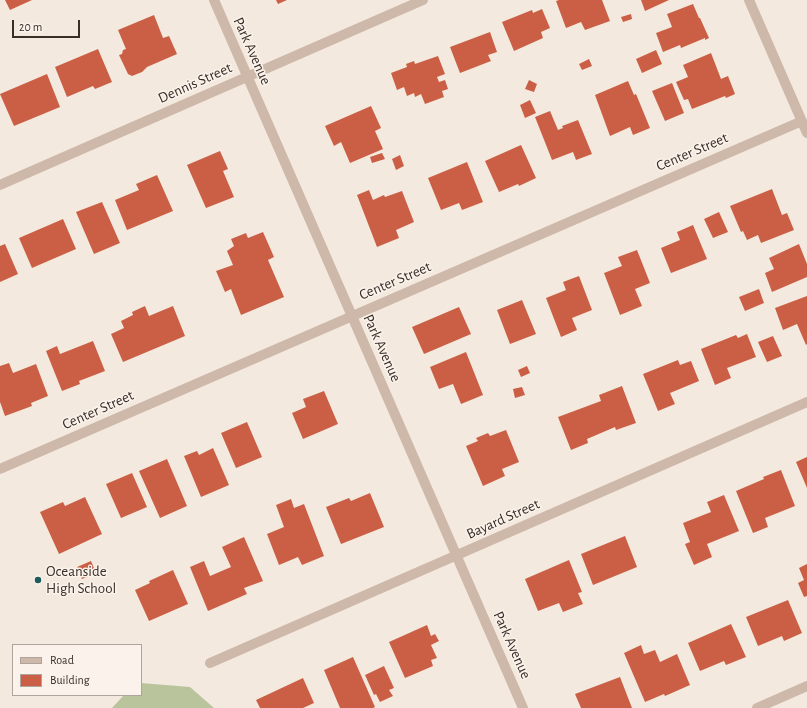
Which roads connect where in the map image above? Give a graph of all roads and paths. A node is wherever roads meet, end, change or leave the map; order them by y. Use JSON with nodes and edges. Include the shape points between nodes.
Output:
{"nodes":[{"id":1,"x":214,"y":0,"type":"edge"},
{"id":2,"x":424,"y":0,"type":"edge"},
{"id":3,"x":749,"y":0,"type":"edge"},
{"id":4,"x":247,"y":77,"type":"junction"},
{"id":5,"x":802,"y":121,"type":"junction"},
{"id":6,"x":807,"y":133,"type":"edge"},
{"id":7,"x":0,"y":185,"type":"edge"},
{"id":8,"x":352,"y":316,"type":"junction"},
{"id":9,"x":807,"y":402,"type":"edge"},
{"id":10,"x":0,"y":469,"type":"edge"},
{"id":11,"x":456,"y":556,"type":"junction"},
{"id":12,"x":210,"y":663,"type":"dead end"},
{"id":13,"x":807,"y":686,"type":"edge"},
{"id":14,"x":523,"y":708,"type":"edge"},
{"id":15,"x":757,"y":708,"type":"edge"}],
"edges":[{"from":1,"to":4,"type":"street","name":"Park Avenue"},
{"from":2,"to":4,"type":"street","name":"Dennis Street"},
{"from":3,"to":5,"type":"street"},
{"from":4,"to":7,"type":"street","name":"Dennis Street"},
{"from":4,"to":8,"type":"street","name":"Park Avenue"},
{"from":5,"to":6,"type":"street"},
{"from":5,"to":8,"type":"street","name":"Center Street"},
{"from":8,"to":10,"type":"street","name":"Center Street"},
{"from":8,"to":11,"type":"street","name":"Park Avenue"},
{"from":9,"to":11,"type":"street","name":"Bayard Street"},
{"from":11,"to":12,"type":"street","name":"Bayard Street"},
{"from":11,"to":14,"type":"street","name":"Park Avenue"},
{"from":13,"to":15,"type":"street"}]}
